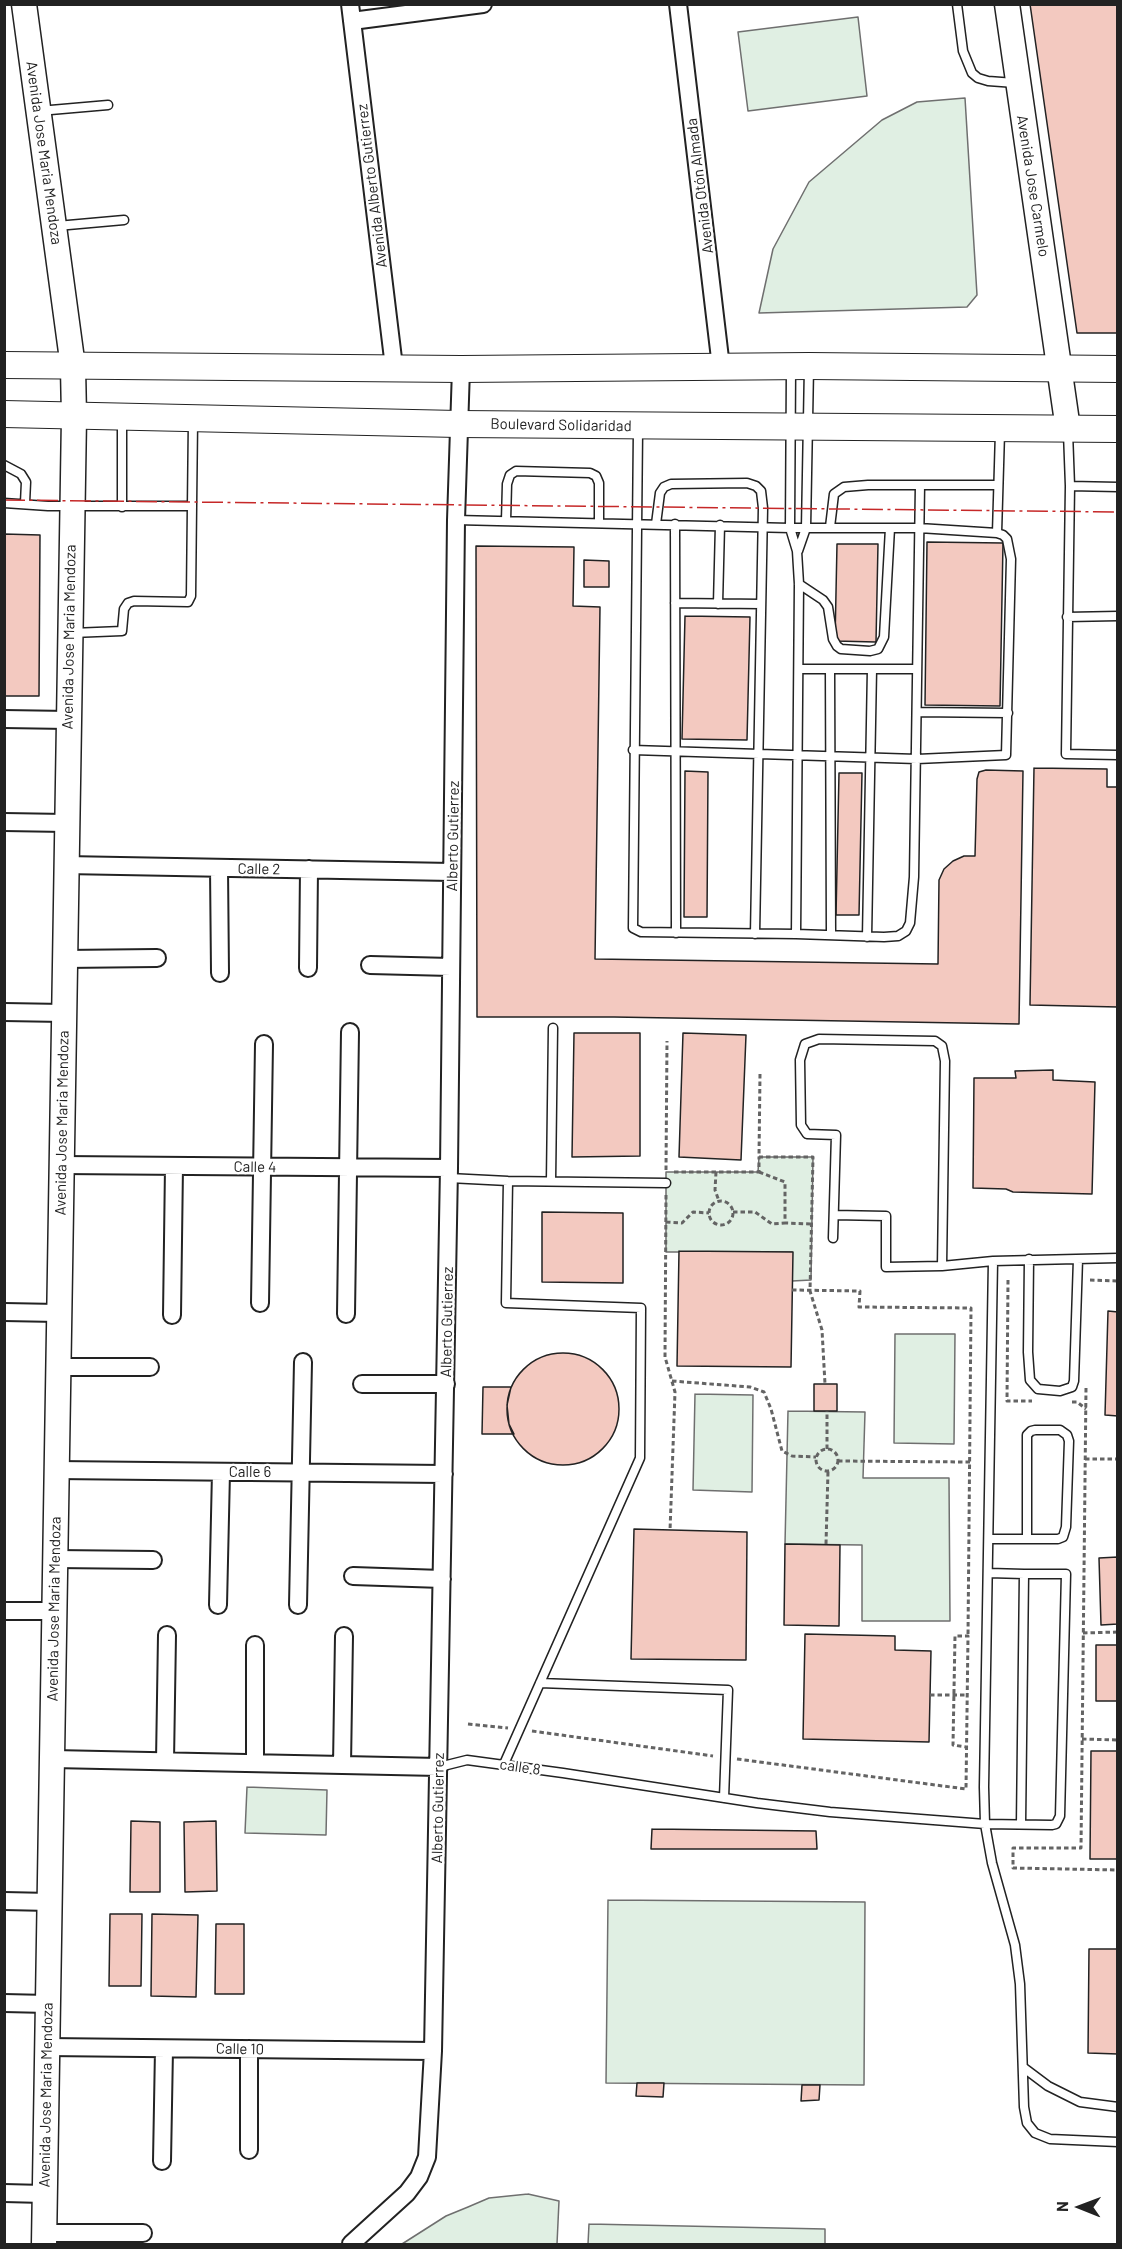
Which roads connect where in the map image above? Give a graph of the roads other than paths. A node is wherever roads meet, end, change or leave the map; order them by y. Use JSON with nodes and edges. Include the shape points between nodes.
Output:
{"nodes":[{"id":1,"x":24,"y":4,"type":"edge"},
{"id":2,"x":483,"y":4,"type":"edge"},
{"id":3,"x":678,"y":4,"type":"edge"},
{"id":4,"x":957,"y":4,"type":"edge"},
{"id":5,"x":1007,"y":4,"type":"edge"},
{"id":6,"x":351,"y":13,"type":"edge"},
{"id":7,"x":1018,"y":83,"type":"junction"},
{"id":8,"x":108,"y":105,"type":"dead end"},
{"id":9,"x":39,"y":111,"type":"junction"},
{"id":10,"x":124,"y":220,"type":"dead end"},
{"id":11,"x":54,"y":227,"type":"junction"},
{"id":12,"x":4,"y":365,"type":"edge"},
{"id":13,"x":800,"y":366,"type":"junction"},
{"id":14,"x":73,"y":367,"type":"junction"},
{"id":15,"x":394,"y":367,"type":"junction"},
{"id":16,"x":721,"y":367,"type":"junction"},
{"id":17,"x":1060,"y":368,"type":"junction"},
{"id":18,"x":460,"y":369,"type":"junction"},
{"id":19,"x":1118,"y":369,"type":"edge"},
{"id":20,"x":4,"y":414,"type":"edge"},
{"id":21,"x":74,"y":417,"type":"junction"},
{"id":22,"x":122,"y":417,"type":"junction"},
{"id":23,"x":193,"y":417,"type":"junction"},
{"id":24,"x":458,"y":424,"type":"junction"},
{"id":25,"x":638,"y":426,"type":"junction"},
{"id":26,"x":800,"y":426,"type":"junction"},
{"id":27,"x":1000,"y":429,"type":"junction"},
{"id":28,"x":1068,"y":429,"type":"junction"},
{"id":29,"x":1118,"y":429,"type":"edge"},
{"id":30,"x":4,"y":465,"type":"edge"},
{"id":31,"x":920,"y":485,"type":"junction"},
{"id":32,"x":998,"y":485,"type":"junction"},
{"id":33,"x":1070,"y":486,"type":"junction"},
{"id":34,"x":1118,"y":488,"type":"edge"},
{"id":35,"x":4,"y":503,"type":"edge"},
{"id":36,"x":25,"y":503,"type":"junction"},
{"id":37,"x":72,"y":506,"type":"junction"},
{"id":38,"x":192,"y":506,"type":"junction"},
{"id":39,"x":122,"y":507,"type":"junction"},
{"id":40,"x":456,"y":520,"type":"junction"},
{"id":41,"x":506,"y":521,"type":"junction"},
{"id":42,"x":599,"y":523,"type":"junction"},
{"id":43,"x":636,"y":524,"type":"junction"},
{"id":44,"x":656,"y":524,"type":"junction"},
{"id":45,"x":675,"y":524,"type":"junction"},
{"id":46,"x":720,"y":525,"type":"junction"},
{"id":47,"x":762,"y":526,"type":"junction"},
{"id":48,"x":830,"y":527,"type":"junction"},
{"id":49,"x":790,"y":528,"type":"junction"},
{"id":50,"x":806,"y":528,"type":"junction"},
{"id":51,"x":890,"y":528,"type":"junction"},
{"id":52,"x":919,"y":528,"type":"junction"},
{"id":53,"x":997,"y":533,"type":"junction"},
{"id":54,"x":797,"y":551,"type":"junction"},
{"id":55,"x":799,"y":584,"type":"junction"},
{"id":56,"x":675,"y":603,"type":"junction"},
{"id":57,"x":718,"y":604,"type":"junction"},
{"id":58,"x":761,"y":604,"type":"junction"},
{"id":59,"x":1118,"y":616,"type":"edge"},
{"id":60,"x":1067,"y":617,"type":"junction"},
{"id":61,"x":69,"y":633,"type":"junction"},
{"id":62,"x":800,"y":669,"type":"junction"},
{"id":63,"x":830,"y":669,"type":"junction"},
{"id":64,"x":872,"y":669,"type":"junction"},
{"id":65,"x":917,"y":669,"type":"junction"},
{"id":66,"x":917,"y":712,"type":"junction"},
{"id":67,"x":1008,"y":713,"type":"junction"},
{"id":68,"x":4,"y":719,"type":"edge"},
{"id":69,"x":68,"y":720,"type":"junction"},
{"id":70,"x":633,"y":750,"type":"junction"},
{"id":71,"x":676,"y":752,"type":"junction"},
{"id":72,"x":759,"y":754,"type":"junction"},
{"id":73,"x":798,"y":755,"type":"junction"},
{"id":74,"x":831,"y":755,"type":"junction"},
{"id":75,"x":1118,"y":755,"type":"edge"},
{"id":76,"x":871,"y":757,"type":"junction"},
{"id":77,"x":916,"y":759,"type":"junction"},
{"id":78,"x":4,"y":822,"type":"edge"},
{"id":79,"x":66,"y":823,"type":"junction"},
{"id":80,"x":65,"y":866,"type":"junction"},
{"id":81,"x":219,"y":868,"type":"junction"},
{"id":82,"x":309,"y":869,"type":"junction"},
{"id":83,"x":452,"y":872,"type":"junction"},
{"id":84,"x":676,"y":933,"type":"junction"},
{"id":85,"x":755,"y":933,"type":"junction"},
{"id":86,"x":796,"y":934,"type":"junction"},
{"id":87,"x":831,"y":935,"type":"junction"},
{"id":88,"x":867,"y":937,"type":"junction"},
{"id":89,"x":157,"y":958,"type":"dead end"},
{"id":90,"x":64,"y":959,"type":"junction"},
{"id":91,"x":370,"y":965,"type":"dead end"},
{"id":92,"x":451,"y":967,"type":"junction"},
{"id":93,"x":308,"y":968,"type":"dead end"},
{"id":94,"x":220,"y":973,"type":"dead end"},
{"id":95,"x":4,"y":1012,"type":"edge"},
{"id":96,"x":64,"y":1013,"type":"junction"},
{"id":97,"x":553,"y":1028,"type":"dead end"},
{"id":98,"x":350,"y":1032,"type":"dead end"},
{"id":99,"x":264,"y":1044,"type":"dead end"},
{"id":100,"x":61,"y":1165,"type":"junction"},
{"id":101,"x":174,"y":1166,"type":"junction"},
{"id":102,"x":262,"y":1167,"type":"junction"},
{"id":103,"x":349,"y":1168,"type":"junction"},
{"id":104,"x":449,"y":1173,"type":"junction"},
{"id":105,"x":508,"y":1181,"type":"junction"},
{"id":106,"x":551,"y":1181,"type":"junction"},
{"id":107,"x":666,"y":1183,"type":"road end"},
{"id":108,"x":834,"y":1215,"type":"junction"},
{"id":109,"x":833,"y":1238,"type":"dead end"},
{"id":110,"x":1118,"y":1258,"type":"edge"},
{"id":111,"x":1078,"y":1259,"type":"junction"},
{"id":112,"x":1029,"y":1260,"type":"junction"},
{"id":113,"x":993,"y":1261,"type":"junction"},
{"id":114,"x":942,"y":1266,"type":"junction"},
{"id":115,"x":260,"y":1303,"type":"dead end"},
{"id":116,"x":4,"y":1312,"type":"edge"},
{"id":117,"x":58,"y":1312,"type":"junction"},
{"id":118,"x":346,"y":1314,"type":"dead end"},
{"id":119,"x":172,"y":1315,"type":"dead end"},
{"id":120,"x":303,"y":1362,"type":"dead end"},
{"id":121,"x":57,"y":1367,"type":"junction"},
{"id":122,"x":150,"y":1367,"type":"dead end"},
{"id":123,"x":362,"y":1384,"type":"dead end"},
{"id":124,"x":446,"y":1384,"type":"junction"},
{"id":125,"x":56,"y":1470,"type":"junction"},
{"id":126,"x":222,"y":1472,"type":"junction"},
{"id":127,"x":301,"y":1473,"type":"junction"},
{"id":128,"x":444,"y":1474,"type":"junction"},
{"id":129,"x":990,"y":1539,"type":"junction"},
{"id":130,"x":1027,"y":1539,"type":"junction"},
{"id":131,"x":54,"y":1559,"type":"junction"},
{"id":132,"x":153,"y":1560,"type":"dead end"},
{"id":133,"x":989,"y":1573,"type":"junction"},
{"id":134,"x":1024,"y":1574,"type":"junction"},
{"id":135,"x":353,"y":1576,"type":"dead end"},
{"id":136,"x":442,"y":1579,"type":"junction"},
{"id":137,"x":218,"y":1605,"type":"dead end"},
{"id":138,"x":298,"y":1605,"type":"dead end"},
{"id":139,"x":4,"y":1611,"type":"edge"},
{"id":140,"x":54,"y":1611,"type":"junction"},
{"id":141,"x":167,"y":1635,"type":"dead end"},
{"id":142,"x":344,"y":1636,"type":"dead end"},
{"id":143,"x":255,"y":1645,"type":"dead end"},
{"id":144,"x":540,"y":1683,"type":"junction"},
{"id":145,"x":52,"y":1758,"type":"junction"},
{"id":146,"x":165,"y":1761,"type":"junction"},
{"id":147,"x":255,"y":1763,"type":"junction"},
{"id":148,"x":504,"y":1764,"type":"junction"},
{"id":149,"x":342,"y":1765,"type":"junction"},
{"id":150,"x":439,"y":1767,"type":"junction"},
{"id":151,"x":724,"y":1798,"type":"junction"},
{"id":152,"x":985,"y":1824,"type":"junction"},
{"id":153,"x":1021,"y":1824,"type":"junction"},
{"id":154,"x":4,"y":1901,"type":"edge"},
{"id":155,"x":50,"y":1902,"type":"junction"},
{"id":156,"x":4,"y":2003,"type":"edge"},
{"id":157,"x":48,"y":2004,"type":"junction"},
{"id":158,"x":46,"y":2047,"type":"junction"},
{"id":159,"x":164,"y":2049,"type":"junction"},
{"id":160,"x":249,"y":2049,"type":"junction"},
{"id":161,"x":433,"y":2051,"type":"junction"},
{"id":162,"x":1024,"y":2068,"type":"junction"},
{"id":163,"x":1118,"y":2108,"type":"edge"},
{"id":164,"x":1118,"y":2142,"type":"edge"},
{"id":165,"x":249,"y":2150,"type":"dead end"},
{"id":166,"x":162,"y":2161,"type":"dead end"},
{"id":167,"x":4,"y":2193,"type":"edge"},
{"id":168,"x":44,"y":2194,"type":"junction"},
{"id":169,"x":144,"y":2233,"type":"dead end"},
{"id":170,"x":44,"y":2239,"type":"edge"},
{"id":171,"x":351,"y":2244,"type":"edge"}],
"edges":[{"from":1,"to":9,"type":"street","name":"Avenida Jose Maria Mendoza"},
{"from":2,"to":6,"type":"street"},
{"from":3,"to":16,"type":"street","name":"Avenida Otón Almada"},
{"from":4,"to":7,"type":"lane","via":[[963,51],[972,73],[988,81]]},
{"from":5,"to":7,"type":"street","name":"Avenida Jose Carmelo"},
{"from":6,"to":15,"type":"street","name":"Avenida Alberto Gutierrez"},
{"from":7,"to":17,"type":"street","name":"Avenida Jose Carmelo"},
{"from":8,"to":9,"type":"lane"},
{"from":9,"to":11,"type":"street","name":"Avenida Jose Maria Mendoza"},
{"from":10,"to":11,"type":"lane"},
{"from":11,"to":14,"type":"street","name":"Avenida Jose Maria Mendoza"},
{"from":12,"to":14,"type":"main road"},
{"from":13,"to":16,"type":"main road"},
{"from":13,"to":17,"type":"main road"},
{"from":13,"to":26,"type":"lane"},
{"from":13,"to":26,"type":"lane"},
{"from":14,"to":15,"type":"main road"},
{"from":14,"to":21,"type":"street","name":"Avenida Jose Maria Mendoza"},
{"from":15,"to":18,"type":"main road"},
{"from":16,"to":18,"type":"main road"},
{"from":17,"to":19,"type":"main road"},
{"from":17,"to":28,"type":"street","name":"Avenida Jose Carmelo"},
{"from":18,"to":24,"type":"street","name":"Alberto Gutierrez"},
{"from":20,"to":21,"type":"main road","name":"Boulevard Solidaridad"},
{"from":21,"to":22,"type":"main road","name":"Boulevard Solidaridad"},
{"from":21,"to":37,"type":"street","name":"Avenida Jose Maria Mendoza"},
{"from":22,"to":23,"type":"main road","name":"Boulevard Solidaridad"},
{"from":22,"to":39,"type":"lane"},
{"from":23,"to":24,"type":"main road","name":"Boulevard Solidaridad"},
{"from":23,"to":38,"type":"lane"},
{"from":24,"to":25,"type":"main road","name":"Boulevard Solidaridad"},
{"from":24,"to":40,"type":"street","name":"Alberto Gutierrez"},
{"from":25,"to":26,"type":"main road","name":"Boulevard Solidaridad"},
{"from":25,"to":43,"type":"lane"},
{"from":26,"to":27,"type":"main road","name":"Boulevard Solidaridad"},
{"from":26,"to":49,"type":"lane"},
{"from":26,"to":50,"type":"lane"},
{"from":27,"to":28,"type":"main road","name":"Boulevard Solidaridad"},
{"from":27,"to":32,"type":"lane"},
{"from":28,"to":29,"type":"main road","name":"Boulevard Solidaridad"},
{"from":28,"to":33,"type":"lane"},
{"from":30,"to":36,"type":"lane","via":[[21,474],[26,482]]},
{"from":31,"to":32,"type":"lane"},
{"from":31,"to":48,"type":"lane","via":[[844,487],[834,494]]},
{"from":31,"to":52,"type":"lane"},
{"from":32,"to":53,"type":"lane"},
{"from":33,"to":34,"type":"lane"},
{"from":33,"to":60,"type":"lane"},
{"from":35,"to":36,"type":"lane"},
{"from":36,"to":37,"type":"lane"},
{"from":37,"to":39,"type":"lane"},
{"from":37,"to":61,"type":"street","name":"Avenida Jose Maria Mendoza"},
{"from":38,"to":39,"type":"lane"},
{"from":38,"to":61,"type":"lane","via":[[188,602],[134,601],[124,609],[122,631]]},
{"from":40,"to":41,"type":"lane"},
{"from":40,"to":83,"type":"street","name":"Alberto Gutierrez"},
{"from":41,"to":42,"type":"lane"},
{"from":41,"to":42,"type":"lane","via":[[507,484],[516,471],[596,476]]},
{"from":42,"to":43,"type":"lane"},
{"from":43,"to":44,"type":"lane"},
{"from":43,"to":70,"type":"lane"},
{"from":44,"to":45,"type":"lane"},
{"from":44,"to":47,"type":"lane","via":[[657,501],[664,487],[681,483],[747,483],[761,491]]},
{"from":45,"to":46,"type":"lane"},
{"from":45,"to":56,"type":"lane"},
{"from":46,"to":47,"type":"lane"},
{"from":46,"to":57,"type":"lane"},
{"from":47,"to":49,"type":"lane"},
{"from":47,"to":58,"type":"lane"},
{"from":48,"to":50,"type":"lane"},
{"from":48,"to":51,"type":"lane"},
{"from":49,"to":50,"type":"lane"},
{"from":49,"to":54,"type":"lane"},
{"from":50,"to":54,"type":"lane"},
{"from":51,"to":52,"type":"lane"},
{"from":51,"to":55,"type":"lane","via":[[884,637],[878,649],[837,646],[824,600]]},
{"from":52,"to":53,"type":"lane"},
{"from":52,"to":65,"type":"lane"},
{"from":53,"to":67,"type":"lane","via":[[1007,539],[1011,560]]},
{"from":54,"to":55,"type":"lane"},
{"from":55,"to":62,"type":"lane"},
{"from":56,"to":57,"type":"lane"},
{"from":56,"to":71,"type":"lane"},
{"from":57,"to":58,"type":"lane"},
{"from":58,"to":72,"type":"lane"},
{"from":59,"to":60,"type":"lane"},
{"from":60,"to":75,"type":"lane","via":[[1066,754]]},
{"from":61,"to":69,"type":"street","name":"Avenida Jose Maria Mendoza"},
{"from":62,"to":63,"type":"lane"},
{"from":62,"to":73,"type":"lane"},
{"from":63,"to":64,"type":"lane"},
{"from":63,"to":74,"type":"lane"},
{"from":64,"to":65,"type":"lane"},
{"from":64,"to":76,"type":"lane"},
{"from":65,"to":66,"type":"lane"},
{"from":66,"to":67,"type":"lane"},
{"from":66,"to":77,"type":"lane"},
{"from":67,"to":77,"type":"lane","via":[[1006,755]]},
{"from":68,"to":69,"type":"street"},
{"from":69,"to":79,"type":"street","name":"Avenida Jose Maria Mendoza"},
{"from":70,"to":71,"type":"lane"},
{"from":70,"to":84,"type":"lane","via":[[633,928],[640,932]]},
{"from":71,"to":72,"type":"lane"},
{"from":71,"to":84,"type":"lane"},
{"from":72,"to":73,"type":"lane"},
{"from":72,"to":85,"type":"lane"},
{"from":73,"to":74,"type":"lane"},
{"from":73,"to":86,"type":"lane"},
{"from":74,"to":76,"type":"lane"},
{"from":74,"to":87,"type":"lane"},
{"from":76,"to":77,"type":"lane"},
{"from":76,"to":88,"type":"lane"},
{"from":77,"to":88,"type":"lane","via":[[910,923],[898,936]]},
{"from":78,"to":79,"type":"street"},
{"from":79,"to":80,"type":"street","name":"Avenida Jose Maria Mendoza"},
{"from":80,"to":81,"type":"street","name":"Calle 2"},
{"from":80,"to":90,"type":"street","name":"Avenida Jose Maria Mendoza"},
{"from":81,"to":82,"type":"street","name":"Calle 2"},
{"from":81,"to":94,"type":"street"},
{"from":82,"to":83,"type":"street","name":"Calle 2"},
{"from":82,"to":93,"type":"street"},
{"from":83,"to":92,"type":"street","name":"Alberto Gutierrez"},
{"from":84,"to":85,"type":"lane"},
{"from":85,"to":86,"type":"lane"},
{"from":86,"to":87,"type":"lane"},
{"from":87,"to":88,"type":"lane"},
{"from":89,"to":90,"type":"street"},
{"from":90,"to":96,"type":"street","name":"Avenida Jose Maria Mendoza"},
{"from":91,"to":92,"type":"street"},
{"from":92,"to":104,"type":"street","name":"Alberto Gutierrez"},
{"from":95,"to":96,"type":"street"},
{"from":96,"to":100,"type":"street","name":"Avenida Jose Maria Mendoza"},
{"from":97,"to":106,"type":"lane"},
{"from":98,"to":103,"type":"street"},
{"from":99,"to":102,"type":"street"},
{"from":100,"to":101,"type":"street","name":"Calle 4"},
{"from":100,"to":117,"type":"street","name":"Avenida Jose Maria Mendoza"},
{"from":101,"to":102,"type":"street","name":"Calle 4"},
{"from":101,"to":119,"type":"street"},
{"from":102,"to":103,"type":"street","name":"Calle 4"},
{"from":102,"to":115,"type":"street"},
{"from":103,"to":104,"type":"street","name":"Calle 4"},
{"from":103,"to":118,"type":"street"},
{"from":104,"to":105,"type":"lane"},
{"from":104,"to":124,"type":"street","name":"Alberto Gutierrez"},
{"from":105,"to":106,"type":"lane"},
{"from":105,"to":144,"type":"lane","via":[[506,1304],[641,1308],[640,1458]]},
{"from":106,"to":107,"type":"lane"},
{"from":108,"to":109,"type":"lane"},
{"from":108,"to":114,"type":"lane","via":[[886,1216],[886,1268]]},
{"from":108,"to":114,"type":"lane","via":[[836,1135],[807,1134],[801,1125],[800,1060],[805,1044],[819,1039],[939,1042],[945,1071]]},
{"from":110,"to":111,"type":"lane"},
{"from":111,"to":112,"type":"lane"},
{"from":111,"to":112,"type":"lane","via":[[1074,1381],[1072,1387],[1060,1391],[1038,1389],[1030,1380]]},
{"from":112,"to":113,"type":"lane"},
{"from":113,"to":114,"type":"lane"},
{"from":113,"to":129,"type":"lane"},
{"from":116,"to":117,"type":"street"},
{"from":117,"to":121,"type":"street","name":"Avenida Jose Maria Mendoza"},
{"from":120,"to":127,"type":"street"},
{"from":121,"to":122,"type":"street"},
{"from":121,"to":125,"type":"street","name":"Avenida Jose Maria Mendoza"},
{"from":123,"to":124,"type":"street"},
{"from":124,"to":128,"type":"street","name":"Alberto Gutierrez"},
{"from":125,"to":126,"type":"street","name":"Calle 6"},
{"from":125,"to":131,"type":"street","name":"Avenida Jose Maria Mendoza"},
{"from":126,"to":127,"type":"street","name":"Calle 6"},
{"from":126,"to":137,"type":"street"},
{"from":127,"to":128,"type":"street","name":"Calle 6"},
{"from":127,"to":138,"type":"street"},
{"from":128,"to":136,"type":"street","name":"Alberto Gutierrez"},
{"from":129,"to":130,"type":"lane"},
{"from":129,"to":133,"type":"lane"},
{"from":130,"to":130,"type":"lane","via":[[1058,1539],[1065,1534],[1068,1441],[1060,1430],[1035,1430],[1027,1435]]},
{"from":131,"to":132,"type":"street"},
{"from":131,"to":140,"type":"street","name":"Avenida Jose Maria Mendoza"},
{"from":133,"to":134,"type":"lane"},
{"from":133,"to":152,"type":"lane"},
{"from":134,"to":153,"type":"lane"},
{"from":134,"to":153,"type":"lane","name":"calle 8","via":[[1066,1574],[1060,1816],[1056,1824]]},
{"from":135,"to":136,"type":"street"},
{"from":136,"to":150,"type":"street","name":"Alberto Gutierrez"},
{"from":139,"to":140,"type":"street"},
{"from":140,"to":145,"type":"street","name":"Avenida Jose Maria Mendoza"},
{"from":141,"to":146,"type":"street"},
{"from":142,"to":149,"type":"street"},
{"from":143,"to":147,"type":"street"},
{"from":144,"to":148,"type":"lane"},
{"from":144,"to":151,"type":"lane","via":[[728,1690]]},
{"from":145,"to":146,"type":"street","name":"calle 8"},
{"from":145,"to":155,"type":"street","name":"Avenida Jose Maria Mendoza"},
{"from":146,"to":147,"type":"street","name":"calle 8"},
{"from":147,"to":149,"type":"street","name":"calle 8"},
{"from":148,"to":150,"type":"lane","name":"calle 8","via":[[467,1760]]},
{"from":148,"to":151,"type":"lane","name":"calle 8"},
{"from":149,"to":150,"type":"street","name":"calle 8"},
{"from":150,"to":161,"type":"street","name":"Alberto Gutierrez"},
{"from":151,"to":152,"type":"lane","name":"calle 8","via":[[830,1812]]},
{"from":152,"to":153,"type":"lane","name":"calle 8"},
{"from":152,"to":162,"type":"lane","via":[[1015,1945]]},
{"from":154,"to":155,"type":"street"},
{"from":155,"to":157,"type":"street","name":"Avenida Jose Maria Mendoza"},
{"from":156,"to":157,"type":"street"},
{"from":157,"to":158,"type":"street","name":"Avenida Jose Maria Mendoza"},
{"from":158,"to":159,"type":"street","name":"Calle 10"},
{"from":158,"to":168,"type":"street","name":"Avenida Jose Maria Mendoza"},
{"from":159,"to":160,"type":"street","name":"Calle 10"},
{"from":159,"to":166,"type":"street"},
{"from":160,"to":161,"type":"street","name":"Calle 10"},
{"from":160,"to":165,"type":"street"},
{"from":161,"to":171,"type":"street","name":"Alberto Gutierrez","via":[[427,2157],[419,2177]]},
{"from":162,"to":163,"type":"lane","via":[[1080,2102]]},
{"from":162,"to":164,"type":"lane","via":[[1024,2107],[1027,2123],[1035,2133],[1050,2139]]},
{"from":167,"to":168,"type":"street"},
{"from":168,"to":170,"type":"street","name":"Avenida Jose Maria Mendoza"},
{"from":169,"to":170,"type":"street"}]}
